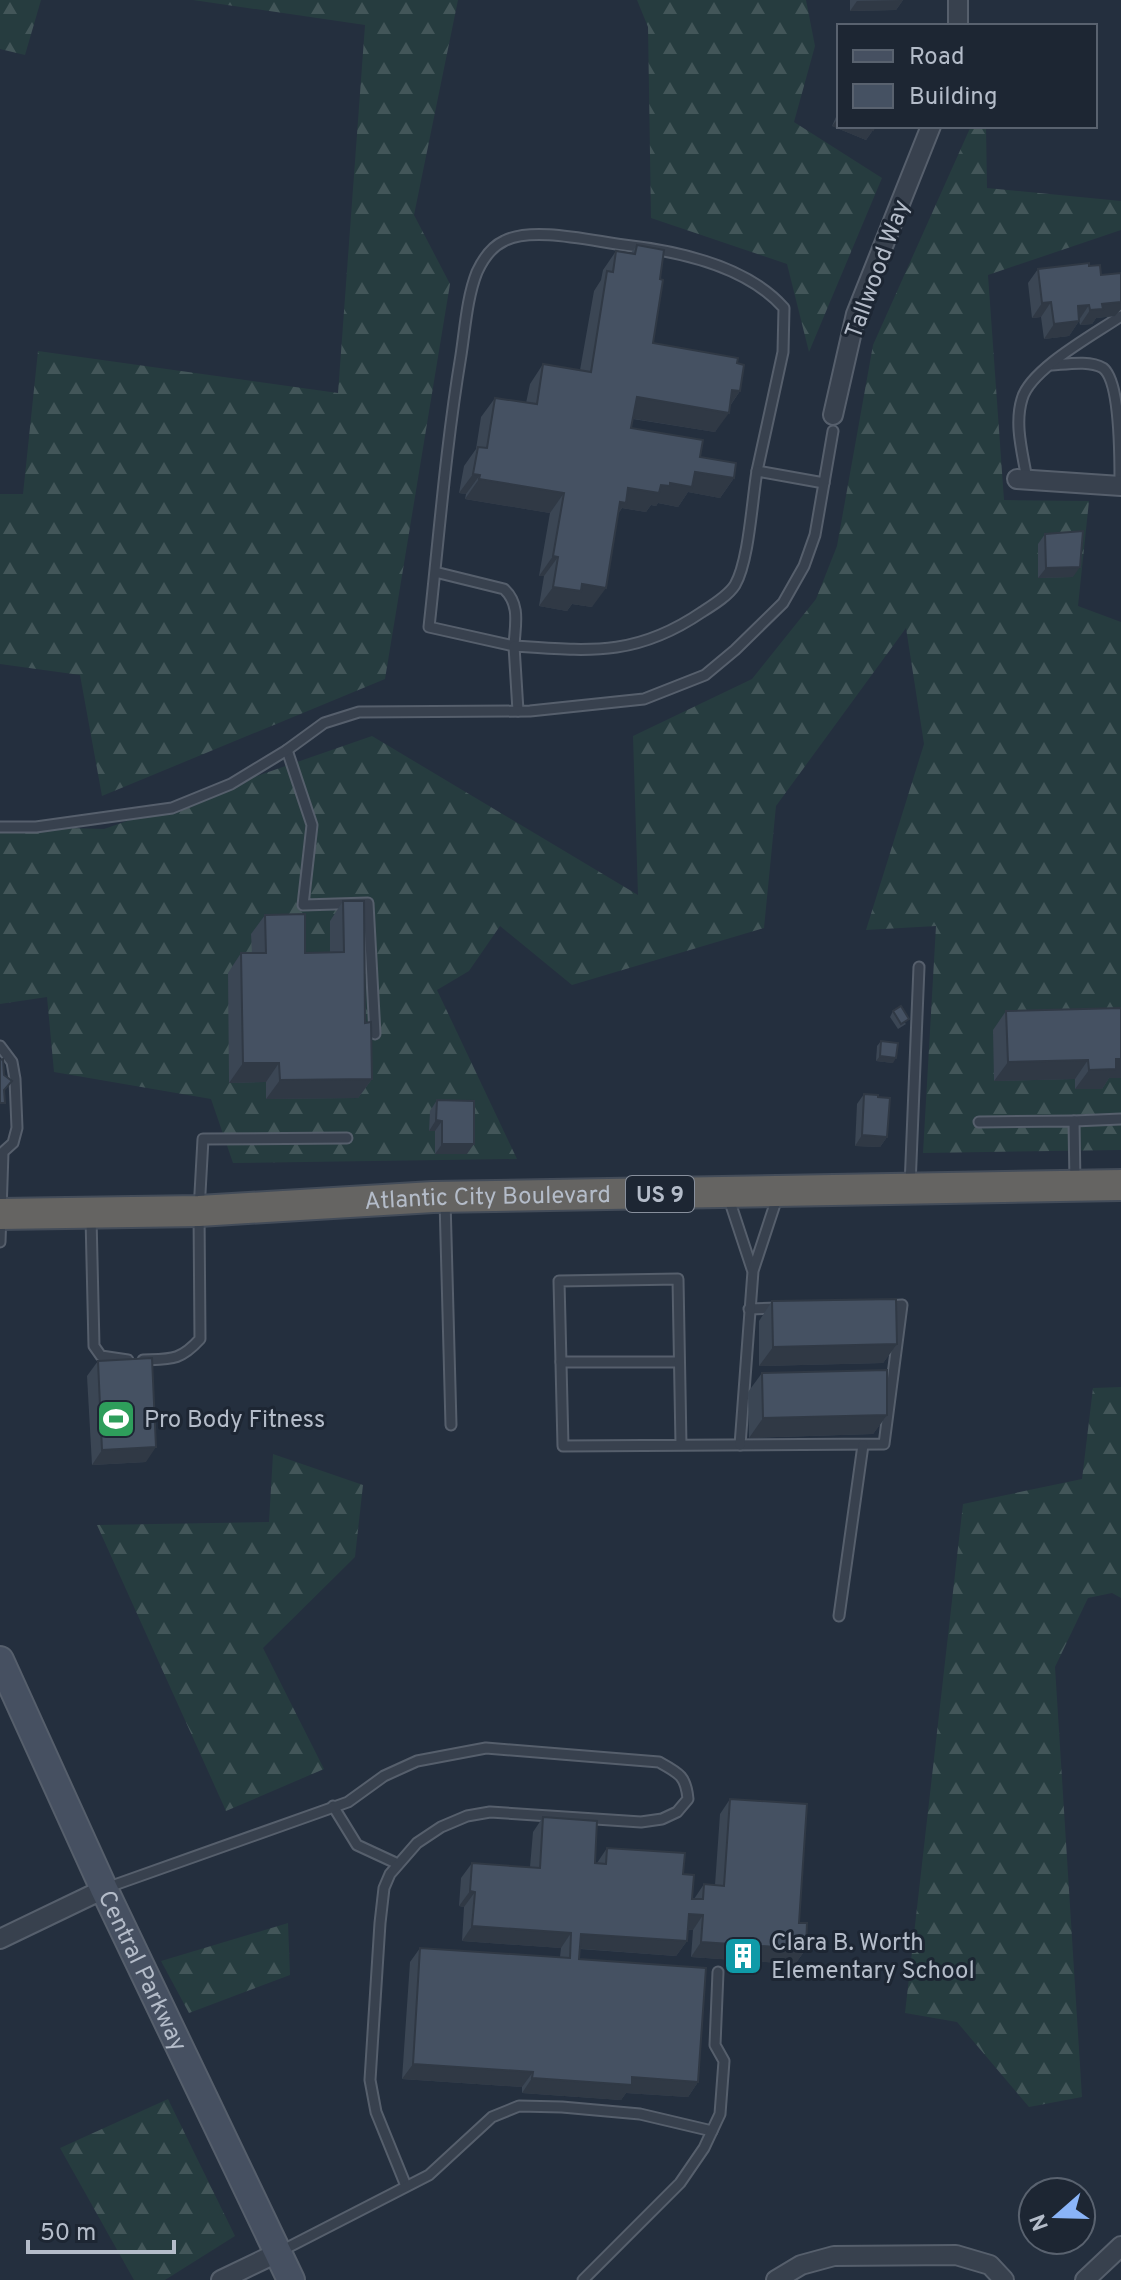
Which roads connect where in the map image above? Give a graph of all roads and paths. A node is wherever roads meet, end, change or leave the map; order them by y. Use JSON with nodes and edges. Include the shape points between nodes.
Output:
{"nodes":[{"id":1,"x":958,"y":0,"type":"edge"},
{"id":2,"x":958,"y":24,"type":"edge"},
{"id":3,"x":930,"y":128,"type":"edge"},
{"id":4,"x":1121,"y":316,"type":"edge"},
{"id":5,"x":1049,"y":365,"type":"junction"},
{"id":6,"x":833,"y":423,"type":"joint"},
{"id":7,"x":757,"y":471,"type":"junction"},
{"id":8,"x":1022,"y":479,"type":"joint"},
{"id":9,"x":824,"y":483,"type":"junction"},
{"id":10,"x":1120,"y":486,"type":"edge"},
{"id":11,"x":435,"y":572,"type":"junction"},
{"id":12,"x":514,"y":646,"type":"junction"},
{"id":13,"x":518,"y":711,"type":"junction"},
{"id":14,"x":287,"y":750,"type":"junction"},
{"id":15,"x":0,"y":827,"type":"edge"},
{"id":16,"x":919,"y":967,"type":"dead end"},
{"id":17,"x":375,"y":1034,"type":"edge"},
{"id":18,"x":0,"y":1046,"type":"edge"},
{"id":19,"x":0,"y":1055,"type":"edge"},
{"id":20,"x":0,"y":1064,"type":"edge"},
{"id":21,"x":0,"y":1072,"type":"edge"},
{"id":22,"x":15,"y":1079,"type":"junction"},
{"id":23,"x":1121,"y":1119,"type":"edge"},
{"id":24,"x":1074,"y":1121,"type":"junction"},
{"id":25,"x":979,"y":1122,"type":"dead end"},
{"id":26,"x":347,"y":1138,"type":"dead end"},
{"id":27,"x":1121,"y":1185,"type":"edge"},
{"id":28,"x":1075,"y":1186,"type":"junction"},
{"id":29,"x":910,"y":1189,"type":"junction"},
{"id":30,"x":727,"y":1192,"type":"junction"},
{"id":31,"x":779,"y":1192,"type":"junction"},
{"id":32,"x":444,"y":1197,"type":"junction"},
{"id":33,"x":199,"y":1211,"type":"junction"},
{"id":34,"x":91,"y":1212,"type":"junction"},
{"id":35,"x":0,"y":1223,"type":"edge"},
{"id":36,"x":753,"y":1271,"type":"junction"},
{"id":37,"x":871,"y":1306,"type":"edge"},
{"id":38,"x":795,"y":1308,"type":"edge"},
{"id":39,"x":749,"y":1309,"type":"junction"},
{"id":40,"x":561,"y":1362,"type":"junction"},
{"id":41,"x":679,"y":1362,"type":"junction"},
{"id":42,"x":878,"y":1375,"type":"edge"},
{"id":43,"x":893,"y":1375,"type":"junction"},
{"id":44,"x":759,"y":1377,"type":"edge"},
{"id":45,"x":744,"y":1378,"type":"junction"},
{"id":46,"x":451,"y":1425,"type":"dead end"},
{"id":47,"x":681,"y":1445,"type":"junction"},
{"id":48,"x":740,"y":1445,"type":"junction"},
{"id":49,"x":863,"y":1445,"type":"junction"},
{"id":50,"x":839,"y":1616,"type":"dead end"},
{"id":51,"x":0,"y":1660,"type":"edge"},
{"id":52,"x":333,"y":1806,"type":"junction"},
{"id":53,"x":398,"y":1864,"type":"junction"},
{"id":54,"x":104,"y":1889,"type":"junction"},
{"id":55,"x":0,"y":1939,"type":"edge"},
{"id":56,"x":718,"y":1972,"type":"dead end"},
{"id":57,"x":712,"y":2131,"type":"junction"},
{"id":58,"x":406,"y":2186,"type":"junction"},
{"id":59,"x":1121,"y":2246,"type":"edge"},
{"id":60,"x":277,"y":2253,"type":"junction"},
{"id":61,"x":221,"y":2280,"type":"edge"},
{"id":62,"x":291,"y":2280,"type":"edge"},
{"id":63,"x":583,"y":2280,"type":"edge"},
{"id":64,"x":776,"y":2280,"type":"edge"},
{"id":65,"x":1004,"y":2280,"type":"edge"},
{"id":66,"x":1085,"y":2280,"type":"edge"}],
"edges":[{"from":1,"to":2,"type":"street"},
{"from":3,"to":6,"type":"street","name":"Tallwood Way","via":[[856,314]]},
{"from":4,"to":5,"type":"lane"},
{"from":5,"to":8,"type":"lane","via":[[1032,379],[1022,398]]},
{"from":5,"to":10,"type":"lane","via":[[1091,364],[1112,378],[1118,401]]},
{"from":6,"to":9,"type":"lane"},
{"from":7,"to":9,"type":"lane"},
{"from":7,"to":11,"type":"lane","via":[[783,352],[784,308],[770,292],[692,258],[635,246],[530,234],[505,240],[489,251],[473,287],[454,398]]},
{"from":7,"to":12,"type":"lane","via":[[741,570],[734,588],[715,603],[648,642],[593,651]]},
{"from":8,"to":10,"type":"street"},
{"from":9,"to":13,"type":"lane","via":[[815,535],[783,603],[705,675],[644,699]]},
{"from":11,"to":12,"type":"lane","via":[[504,589],[516,608]]},
{"from":11,"to":12,"type":"lane","via":[[429,627]]},
{"from":12,"to":13,"type":"lane"},
{"from":13,"to":14,"type":"lane","via":[[359,712],[324,723]]},
{"from":14,"to":15,"type":"lane","via":[[231,784],[172,808]]},
{"from":14,"to":17,"type":"lane","via":[[312,825],[303,905],[368,903]]},
{"from":16,"to":29,"type":"lane"},
{"from":18,"to":22,"type":"lane","via":[[12,1062]]},
{"from":19,"to":22,"type":"lane"},
{"from":20,"to":22,"type":"lane"},
{"from":21,"to":22,"type":"lane"},
{"from":22,"to":35,"type":"lane","via":[[17,1128],[13,1143],[3,1152]]},
{"from":23,"to":24,"type":"lane"},
{"from":24,"to":25,"type":"lane"},
{"from":24,"to":28,"type":"lane"},
{"from":26,"to":33,"type":"lane","via":[[203,1139]]},
{"from":27,"to":28,"type":"highway","name":"Atlantic City Boulevard","number":"US 9"},
{"from":28,"to":29,"type":"highway","name":"Atlantic City Boulevard","number":"US 9"},
{"from":29,"to":31,"type":"highway","name":"Atlantic City Boulevard","number":"US 9"},
{"from":30,"to":31,"type":"highway","name":"Atlantic City Boulevard","number":"US 9"},
{"from":30,"to":32,"type":"highway","name":"Atlantic City Boulevard","number":"US 9"},
{"from":30,"to":36,"type":"lane"},
{"from":31,"to":36,"type":"lane"},
{"from":32,"to":33,"type":"highway","name":"Atlantic City Boulevard","number":"US 9"},
{"from":32,"to":46,"type":"lane"},
{"from":33,"to":34,"type":"highway","name":"Atlantic City Boulevard","number":"US 9"},
{"from":33,"to":34,"type":"lane","via":[[200,1339],[176,1359],[120,1361],[101,1356],[94,1346]]},
{"from":34,"to":35,"type":"highway","name":"Atlantic City Boulevard","number":"US 9"},
{"from":36,"to":39,"type":"lane"},
{"from":37,"to":43,"type":"lane","via":[[902,1305]]},
{"from":38,"to":39,"type":"lane"},
{"from":39,"to":45,"type":"lane"},
{"from":40,"to":41,"type":"lane"},
{"from":40,"to":41,"type":"lane","via":[[559,1281],[678,1279]]},
{"from":40,"to":47,"type":"lane","via":[[563,1446]]},
{"from":41,"to":47,"type":"lane"},
{"from":42,"to":43,"type":"lane"},
{"from":43,"to":49,"type":"lane","via":[[884,1444]]},
{"from":44,"to":45,"type":"lane"},
{"from":45,"to":48,"type":"lane"},
{"from":47,"to":48,"type":"lane"},
{"from":48,"to":49,"type":"lane"},
{"from":49,"to":50,"type":"lane"},
{"from":51,"to":54,"type":"main road","name":"Central Parkway"},
{"from":52,"to":53,"type":"lane","via":[[357,1845]]},
{"from":52,"to":53,"type":"lane","via":[[417,1761],[486,1748],[659,1762],[687,1783],[688,1799],[662,1819],[490,1812],[441,1827]]},
{"from":52,"to":54,"type":"lane"},
{"from":53,"to":58,"type":"lane","via":[[383,1899],[370,2080],[376,2112]]},
{"from":54,"to":55,"type":"street"},
{"from":54,"to":60,"type":"main road","name":"Central Parkway"},
{"from":56,"to":57,"type":"lane","via":[[715,2045],[724,2061],[720,2114]]},
{"from":57,"to":58,"type":"lane","via":[[640,2114],[519,2106],[492,2117],[429,2175]]},
{"from":57,"to":63,"type":"lane","via":[[680,2183]]},
{"from":58,"to":60,"type":"lane"},
{"from":59,"to":66,"type":"street"},
{"from":60,"to":61,"type":"street"},
{"from":60,"to":62,"type":"main road","name":"Central Parkway"},
{"from":64,"to":65,"type":"street","via":[[801,2265],[834,2256],[956,2255],[990,2265]]}]}
